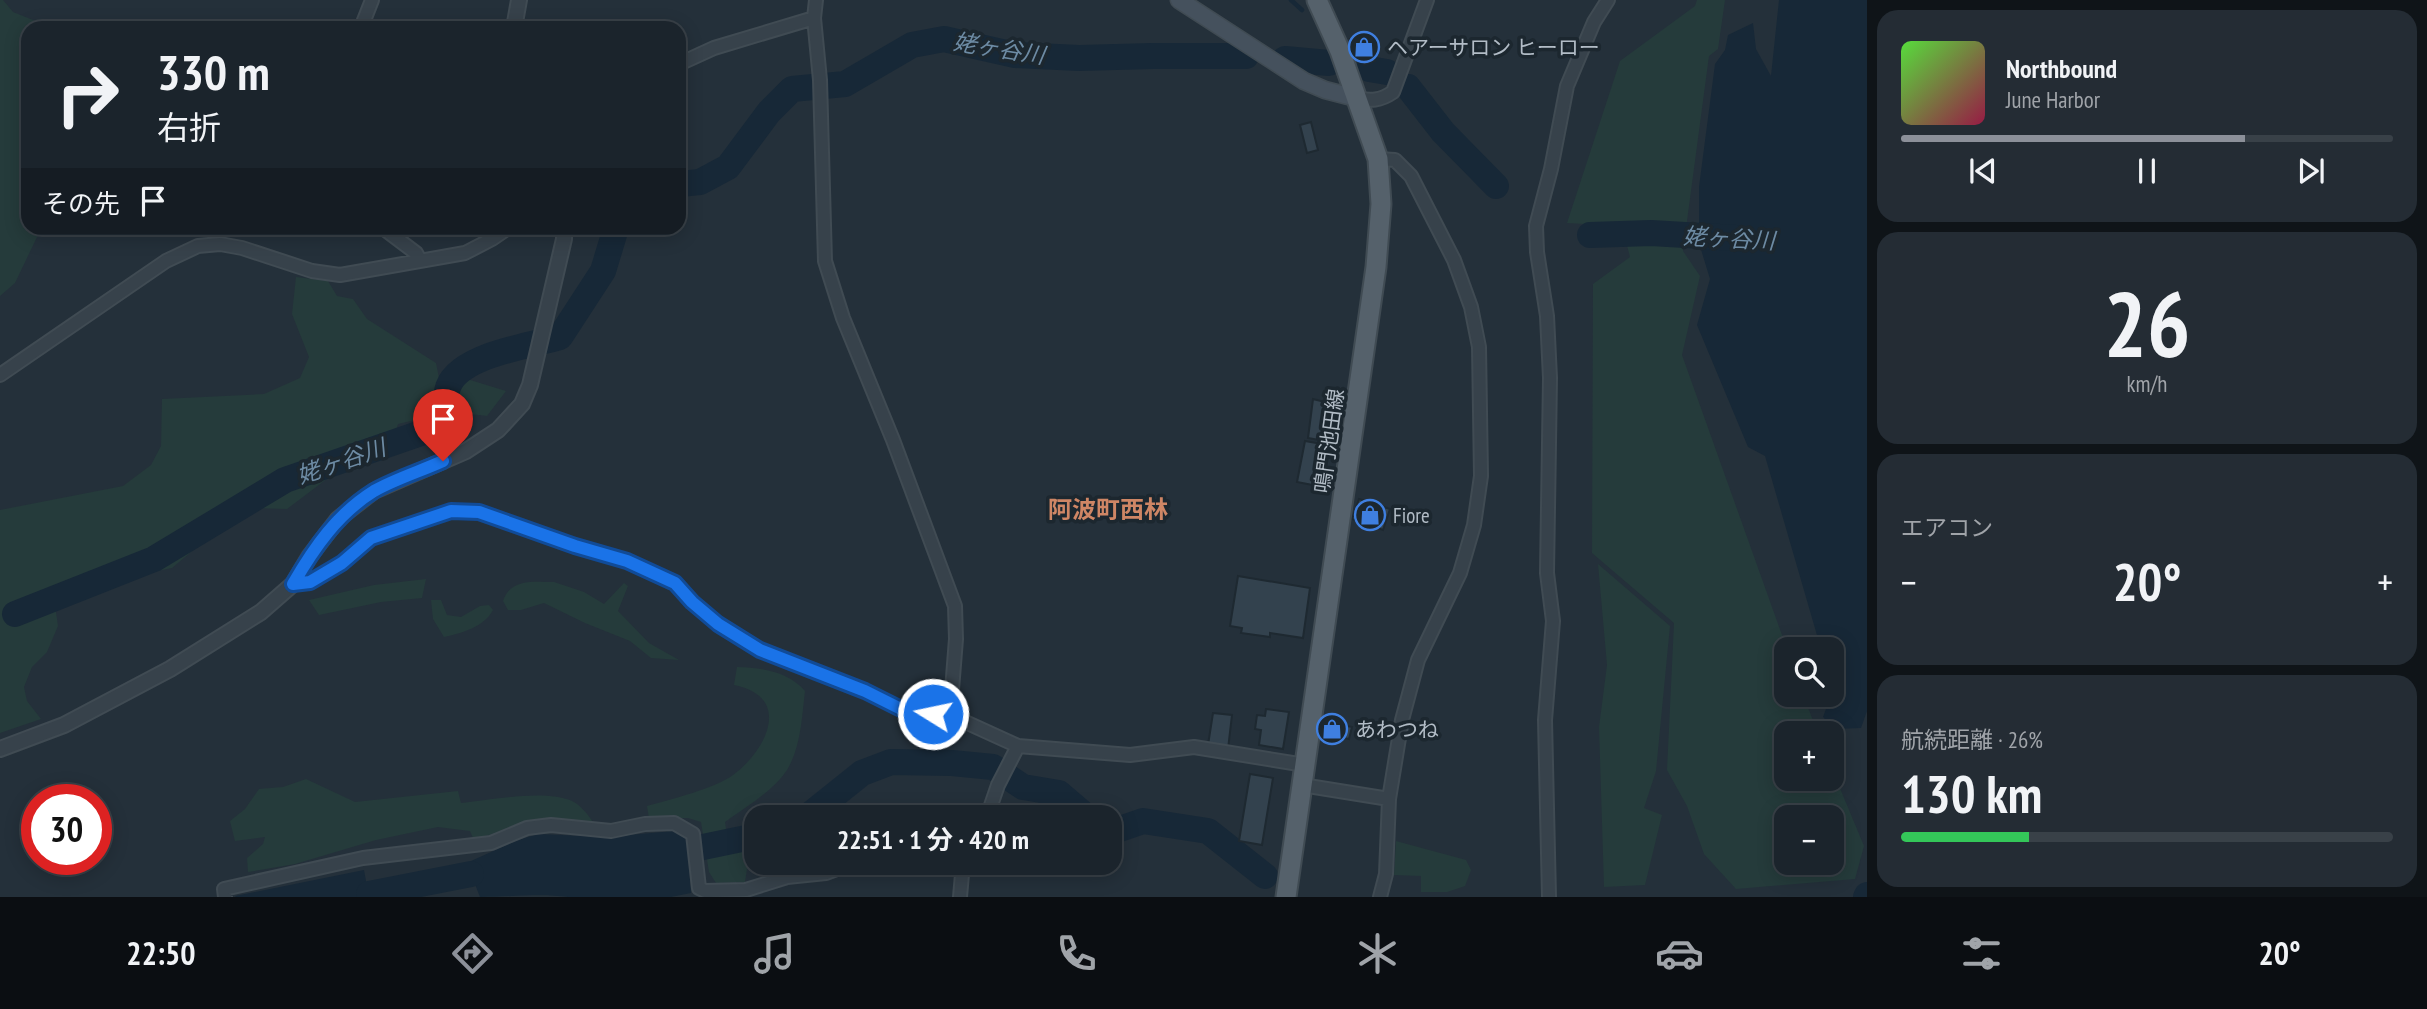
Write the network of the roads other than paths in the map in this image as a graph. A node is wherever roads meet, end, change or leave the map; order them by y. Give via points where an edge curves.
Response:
1 (372, 0) edge
2 (519, 0) edge
3 (816, 0) edge
4 (1179, 0) edge
5 (1317, 0) edge
6 (1427, 0) edge
7 (1608, 0) edge
8 (814, 18) junction
9 (364, 21) edge
10 (515, 21) edge
11 (686, 61) edge
12 (1356, 98) junction
13 (1378, 159) junction
14 (392, 235) edge
15 (498, 235) edge
16 (564, 235) edge
17 (420, 260) junction
18 (0, 374) edge
19 (293, 584) junction
20 (950, 715) junction
21 (1017, 746) junction
22 (0, 749) edge
23 (1305, 765) junction
24 (1302, 785) junction
25 (1389, 799) junction
26 (992, 805) edge
27 (806, 875) edge
28 (962, 875) edge
29 (762, 891) edge
30 (225, 897) edge
31 (960, 897) edge
32 (1286, 897) edge
33 (1381, 897) edge
34 (1549, 897) edge

1 - 9 street
2 - 10 street
3 - 8 street
4 - 12 main road via 1304,81
5 - 12 main road, 鳴門池田線
6 - 12 street via 1393,92 1371,101
7 - 34 street via 1567,86 1536,226 1550,378 1547,573 1553,621 1545,720
8 - 11 street
8 - 20 street via 825,261 956,606
12 - 13 main road, 鳴門池田線
13 - 23 main road, 鳴門池田線 via 1381,204 1376,267
13 - 25 street via 1395,160 1411,176 1454,260 1479,347 1481,476 1474,525 1460,573 1418,660
14 - 17 street
15 - 17 street via 466,253
16 - 19 street via 537,362 522,404 498,430 466,451 374,491 338,519
17 - 18 street via 340,275 312,271 242,247 198,246 166,261
19 - 20 street via 310,582 371,538 451,511 479,512 627,561 675,583 718,624 760,650 901,709
19 - 22 street via 261,612 170,668 64,725
20 - 21 street
21 - 23 street via 1130,755 1194,747
21 - 26 street
23 - 24 main road, 鳴門池田線
24 - 25 street
24 - 32 main road, 鳴門池田線
25 - 33 street
27 - 29 street via 787,877
28 - 31 street
29 - 30 street via 699,888 693,834 674,823 611,831 551,825 527,828 491,843 363,858 224,889

